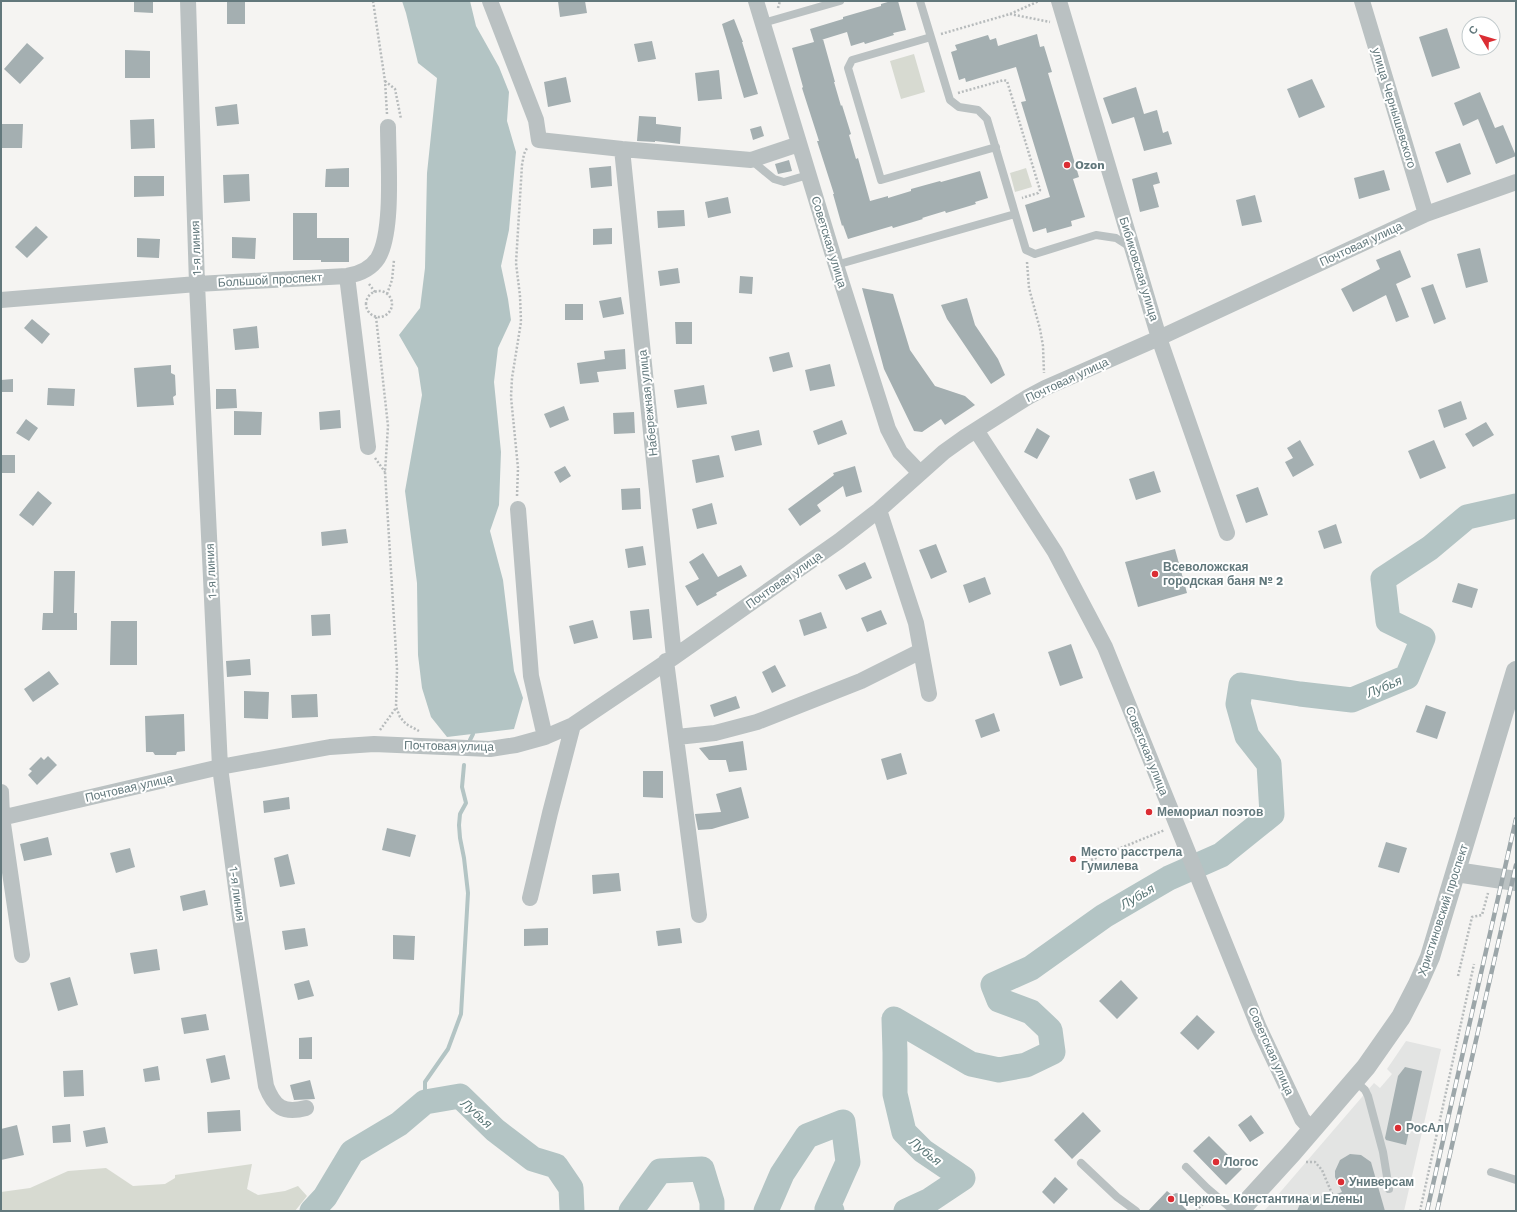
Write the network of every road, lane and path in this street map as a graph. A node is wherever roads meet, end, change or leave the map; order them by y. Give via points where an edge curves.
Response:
1 (188, 1) edge
2 (373, 1) edge
3 (490, 1) edge
4 (756, 1) edge
5 (840, 1) edge
6 (920, 1) edge
7 (1039, 1) edge
8 (1059, 1) edge
9 (1362, 1) edge
10 (830, 2) edge
11 (1010, 14) junction
12 (763, 23) junction
13 (1066, 25) junction
14 (931, 37) junction
15 (949, 96) junction
16 (388, 127) joint
17 (539, 140) junction
18 (799, 144) junction
19 (996, 147) junction
20 (622, 149) junction
21 (751, 160) junction
22 (808, 175) junction
23 (1516, 182) edge
24 (1012, 201) junction
25 (1016, 214) junction
26 (1426, 214) junction
27 (1133, 249) junction
28 (1026, 250) junction
29 (836, 265) junction
30 (347, 276) junction
31 (197, 284) junction
32 (1, 300) edge
33 (376, 317) junction
34 (1159, 338) junction
35 (1045, 388) junction
36 (976, 430) junction
37 (368, 448) dead end
38 (920, 473) junction
39 (518, 509) joint
40 (879, 510) junction
41 (1227, 533) dead end
42 (921, 651) junction
43 (670, 659) junction
44 (1516, 671) edge
45 (929, 694) dead end
46 (396, 707) junction
47 (573, 725) junction
48 (425, 734) dead end
49 (677, 736) junction
50 (545, 737) junction
51 (374, 744) junction
52 (220, 767) junction
53 (1, 792) edge
54 (2, 817) edge
55 (1166, 830) dead end
56 (1091, 860) dead end
57 (1456, 872) junction
58 (1516, 881) edge
59 (1489, 889) dead end
60 (530, 898) dead end
61 (700, 915) dead end
62 (22, 955) dead end
63 (1474, 964) dead end
64 (1458, 976) dead end
65 (1354, 1080) junction
66 (306, 1108) dead end
67 (1312, 1130) junction
68 (1302, 1161) dead end
69 (1081, 1163) dead end
70 (1186, 1167) dead end
71 (1491, 1172) dead end
72 (1516, 1180) edge
73 (1389, 1189) dead end
74 (1333, 1196) dead end
75 (1136, 1211) edge
76 (1234, 1211) edge
77 (1238, 1211) edge
78 (1420, 1211) edge

1 - 31 street, 1-я линия
2 - 16 path
3 - 17 street via 536,120
4 - 12 street, Советская улица
5 - 10 lane
6 - 14 lane
7 - 11 path
8 - 13 street, Бибиковская улица
9 - 26 street, улица Чернышевского
10 - 12 lane
11 - 13 path
11 - 14 path
12 - 18 street, Советская улица
13 - 27 street, Бибиковская улица
14 - 15 lane
14 - 19 lane via 852,60 848,68 881,180
15 - 19 lane via 959,107 978,110 987,119
15 - 24 path via 1007,81 1040,190 1038,193
16 - 30 street, Большой проспект via 388,216 384,244 378,258 369,267 361,273
17 - 20 street
17 - 39 path via 530,145 524,154 517,230 516,263 521,322 512,371 512,397 518,468
18 - 21 street
18 - 22 street, Советская улица
19 - 24 lane
20 - 21 street
20 - 43 street, Набережная улица
21 - 22 lane via 774,179 784,182
22 - 29 street, Советская улица
23 - 26 street, Почтовая улица
24 - 25 lane
25 - 28 lane
25 - 29 lane
26 - 34 street, Почтовая улица
27 - 28 lane via 1116,238 1096,235 1035,254
27 - 34 street, Бибиковская улица
28 - 35 path via 1029,288 1043,346
29 - 38 street, Советская улица via 888,429 900,452
30 - 31 street, Большой проспект
30 - 37 street
31 - 32 street, Большой проспект
31 - 52 street, 1-я линия
33 - 33 path via 370,314 366,302 369,296 381,291 387,294 392,306 389,312
33 - 46 path via 388,426 385,472 397,669
34 - 35 street, Почтовая улица
34 - 41 street, Бибиковская улица
35 - 36 street, Почтовая улица
36 - 38 street, Почтовая улица via 944,452
36 - 67 street, Советская улица via 1055,552 1105,647 1259,1028 1302,1119
38 - 40 street, Почтовая улица
39 - 50 street via 531,676
40 - 42 street via 916,623
40 - 43 street, Почтовая улица via 839,541
42 - 45 street
42 - 49 street via 861,681 757,722 715,733
43 - 47 street, Почтовая улица
43 - 49 street, Набережная улица
44 - 57 street, Христиновский проспект
46 - 48 path via 406,724
46 - 51 path via 375,738
47 - 50 street, Почтовая улица
47 - 60 street
49 - 61 street, Набережная улица
50 - 51 street, Почтовая улица via 490,749
51 - 52 street, Почтовая улица via 330,747
52 - 54 street, Почтовая улица
52 - 66 street, 1-я линия via 266,1086 271,1098 286,1110
53 - 54 street
54 - 62 street
55 - 56 path
57 - 58 street
57 - 65 street, Христиновский проспект via 1430,957 1418,984 1401,1017
59 - 64 path via 1482,915 1472,917
63 - 78 path
65 - 67 street, Христиновский проспект
65 - 73 lane via 1368,1096 1383,1152
67 - 77 street, Христиновский проспект
68 - 74 path via 1315,1162 1322,1170
69 - 75 lane
70 - 76 lane
71 - 72 lane

